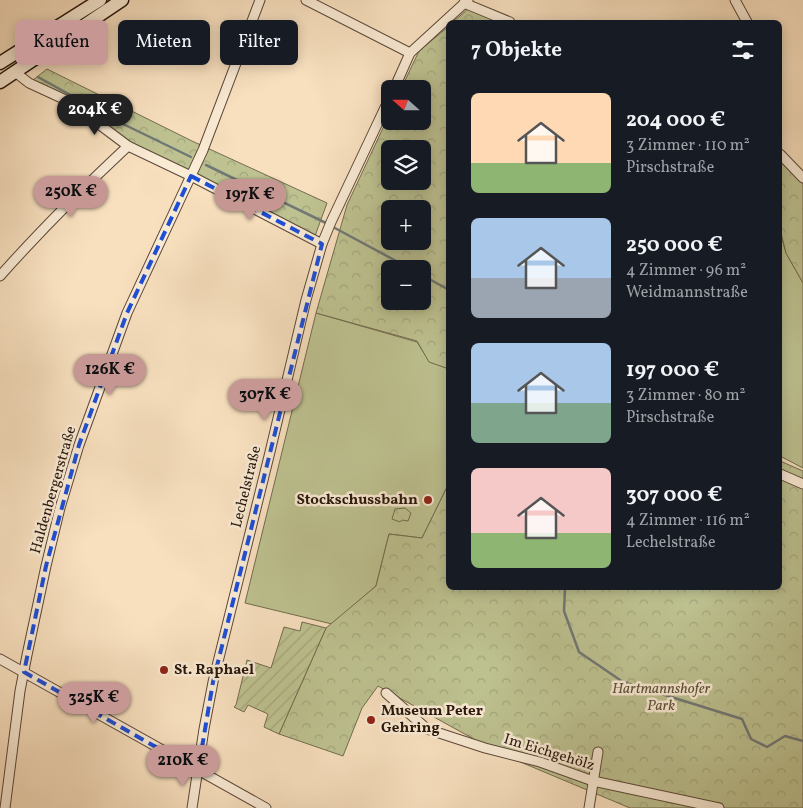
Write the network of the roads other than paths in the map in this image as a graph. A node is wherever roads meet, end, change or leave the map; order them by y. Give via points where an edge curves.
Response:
1 (100, 0) edge
2 (122, 0) edge
3 (260, 0) edge
4 (306, 0) edge
5 (735, 0) edge
6 (466, 2) edge
7 (446, 20) edge
8 (446, 20) edge
9 (506, 20) edge
10 (746, 20) edge
11 (410, 53) junction
12 (2, 59) edge
13 (15, 72) junction
14 (398, 80) edge
15 (0, 82) edge
16 (381, 116) edge
17 (128, 146) junction
18 (782, 156) edge
19 (191, 176) junction
20 (803, 178) edge
21 (322, 244) junction
22 (0, 276) edge
23 (782, 475) edge
24 (803, 484) edge
25 (0, 659) edge
26 (24, 672) junction
27 (386, 693) dead end
28 (598, 752) dead end
29 (198, 770) junction
30 (593, 781) junction
31 (5, 808) edge
32 (192, 808) edge
33 (266, 808) edge
34 (589, 808) edge
35 (719, 808) edge

1 - 12 main road
2 - 13 main road
3 - 19 street, Haldenbergerstraße
4 - 11 street
5 - 10 street
6 - 7 street
6 - 9 street
8 - 11 street
11 - 14 street
12 - 13 main road
13 - 15 main road
13 - 17 street via 68,101
16 - 21 street, Lechelstraße
17 - 19 street
17 - 22 street via 73,198
18 - 20 street
19 - 21 street
19 - 26 street, Haldenbergerstraße via 127,313 80,445 60,508
21 - 29 street, Lechelstraße via 213,682
23 - 24 street
25 - 26 street
26 - 29 street
26 - 31 street, Haldenbergerstraße
27 - 30 street, Im Eichgehölz via 427,729
28 - 30 street
29 - 32 street, Lechelstraße
29 - 33 street
30 - 34 street
30 - 35 street, Im Eichgehölz

